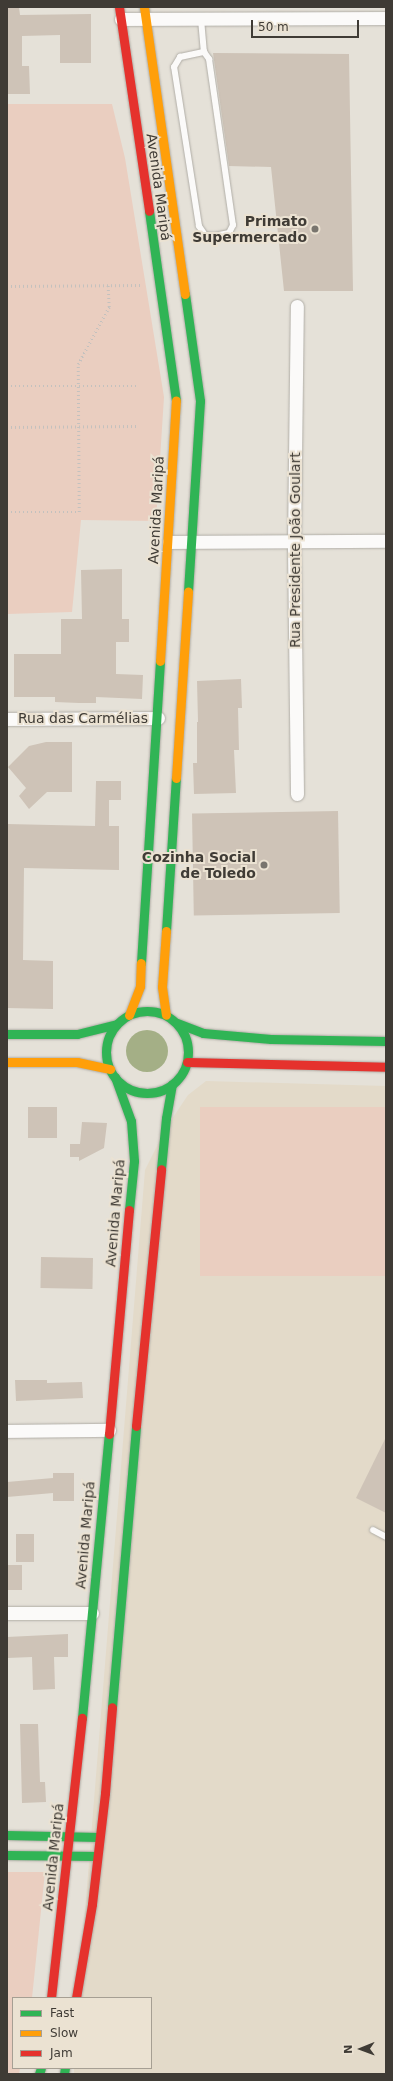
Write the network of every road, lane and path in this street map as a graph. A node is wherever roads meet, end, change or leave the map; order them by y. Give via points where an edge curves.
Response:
1 (120, 13) edge
2 (145, 13) edge
3 (386, 18) edge
4 (201, 19) junction
5 (204, 52) junction
6 (108, 285) junction
7 (159, 285) junction
8 (7, 286) edge
9 (297, 306) dead end
10 (7, 386) edge
11 (78, 386) junction
12 (139, 386) dead end
13 (139, 426) dead end
14 (7, 427) edge
15 (78, 427) junction
16 (7, 512) edge
17 (294, 541) junction
18 (386, 541) edge
19 (169, 542) junction
20 (189, 542) junction
21 (158, 718) junction
22 (7, 719) edge
23 (154, 787) junction
24 (175, 789) junction
25 (297, 794) dead end
26 (152, 821) junction
27 (173, 822) junction
28 (166, 1014) junction
29 (129, 1015) junction
30 (177, 1023) junction
31 (117, 1024) junction
32 (7, 1034) edge
33 (386, 1041) edge
34 (7, 1062) edge
35 (187, 1062) junction
36 (386, 1067) edge
37 (110, 1069) junction
38 (115, 1077) junction
39 (172, 1085) junction
40 (109, 1430) junction
41 (7, 1431) edge
42 (373, 1530) dead end
43 (386, 1537) edge
44 (7, 1613) edge
45 (92, 1613) junction
46 (7, 1835) edge
47 (70, 1835) junction
48 (100, 1836) junction
49 (7, 1855) edge
50 (67, 1855) junction
51 (97, 1856) junction
52 (51, 1997) edge
53 (76, 1997) edge

1 - 2 street
1 - 7 main road, Avenida Maripá
2 - 4 street
2 - 20 main road, Avenida Maripá via 200,401
3 - 4 street
4 - 5 lane
5 - 5 lane via 180,57 174,67 198,226 205,235 214,236 229,233 233,225 209,59
6 - 7 path
6 - 8 path
6 - 11 path via 109,307 78,364
7 - 19 main road, Avenida Maripá via 176,401
9 - 17 street, Rua Presidente João Goulart
10 - 11 path
11 - 12 path
11 - 15 path
13 - 15 path
14 - 15 path
15 - 16 path via 78,512
17 - 18 street
17 - 20 street
17 - 25 street, Rua Presidente João Goulart
19 - 20 street
19 - 21 main road, Avenida Maripá
20 - 24 main road, Avenida Maripá
21 - 22 street, Rua das Carmélias
21 - 23 main road, Avenida Maripá
23 - 24 main road via 162,796 168,796
23 - 26 main road, Avenida Maripá
24 - 27 main road, Avenida Maripá
26 - 27 main road via 160,814 167,814
26 - 29 main road, Avenida Maripá via 140,986
27 - 28 main road, Avenida Maripá via 162,988
28 - 29 main road via 141,1011
28 - 30 main road
29 - 31 main road
30 - 33 main road via 203,1033 263,1038
30 - 35 main road via 185,1035 188,1048
31 - 32 main road via 77,1034
31 - 37 main road via 110,1034 107,1045
34 - 37 main road via 77,1062
35 - 36 main road
35 - 39 main road via 182,1075
37 - 38 main road
38 - 39 main road via 124,1086 148,1093
38 - 40 main road, Avenida Maripá via 131,1121 134,1161
39 - 48 main road via 166,1118 125,1540
40 - 41 street
40 - 45 main road, Avenida Maripá
42 - 43 lane
44 - 45 street
45 - 47 main road, Avenida Maripá
46 - 47 main road
47 - 48 main road
47 - 50 main road, Avenida Maripá
48 - 51 main road
49 - 50 main road
50 - 51 main road
50 - 52 main road, Avenida Maripá
51 - 53 main road via 92,1904

